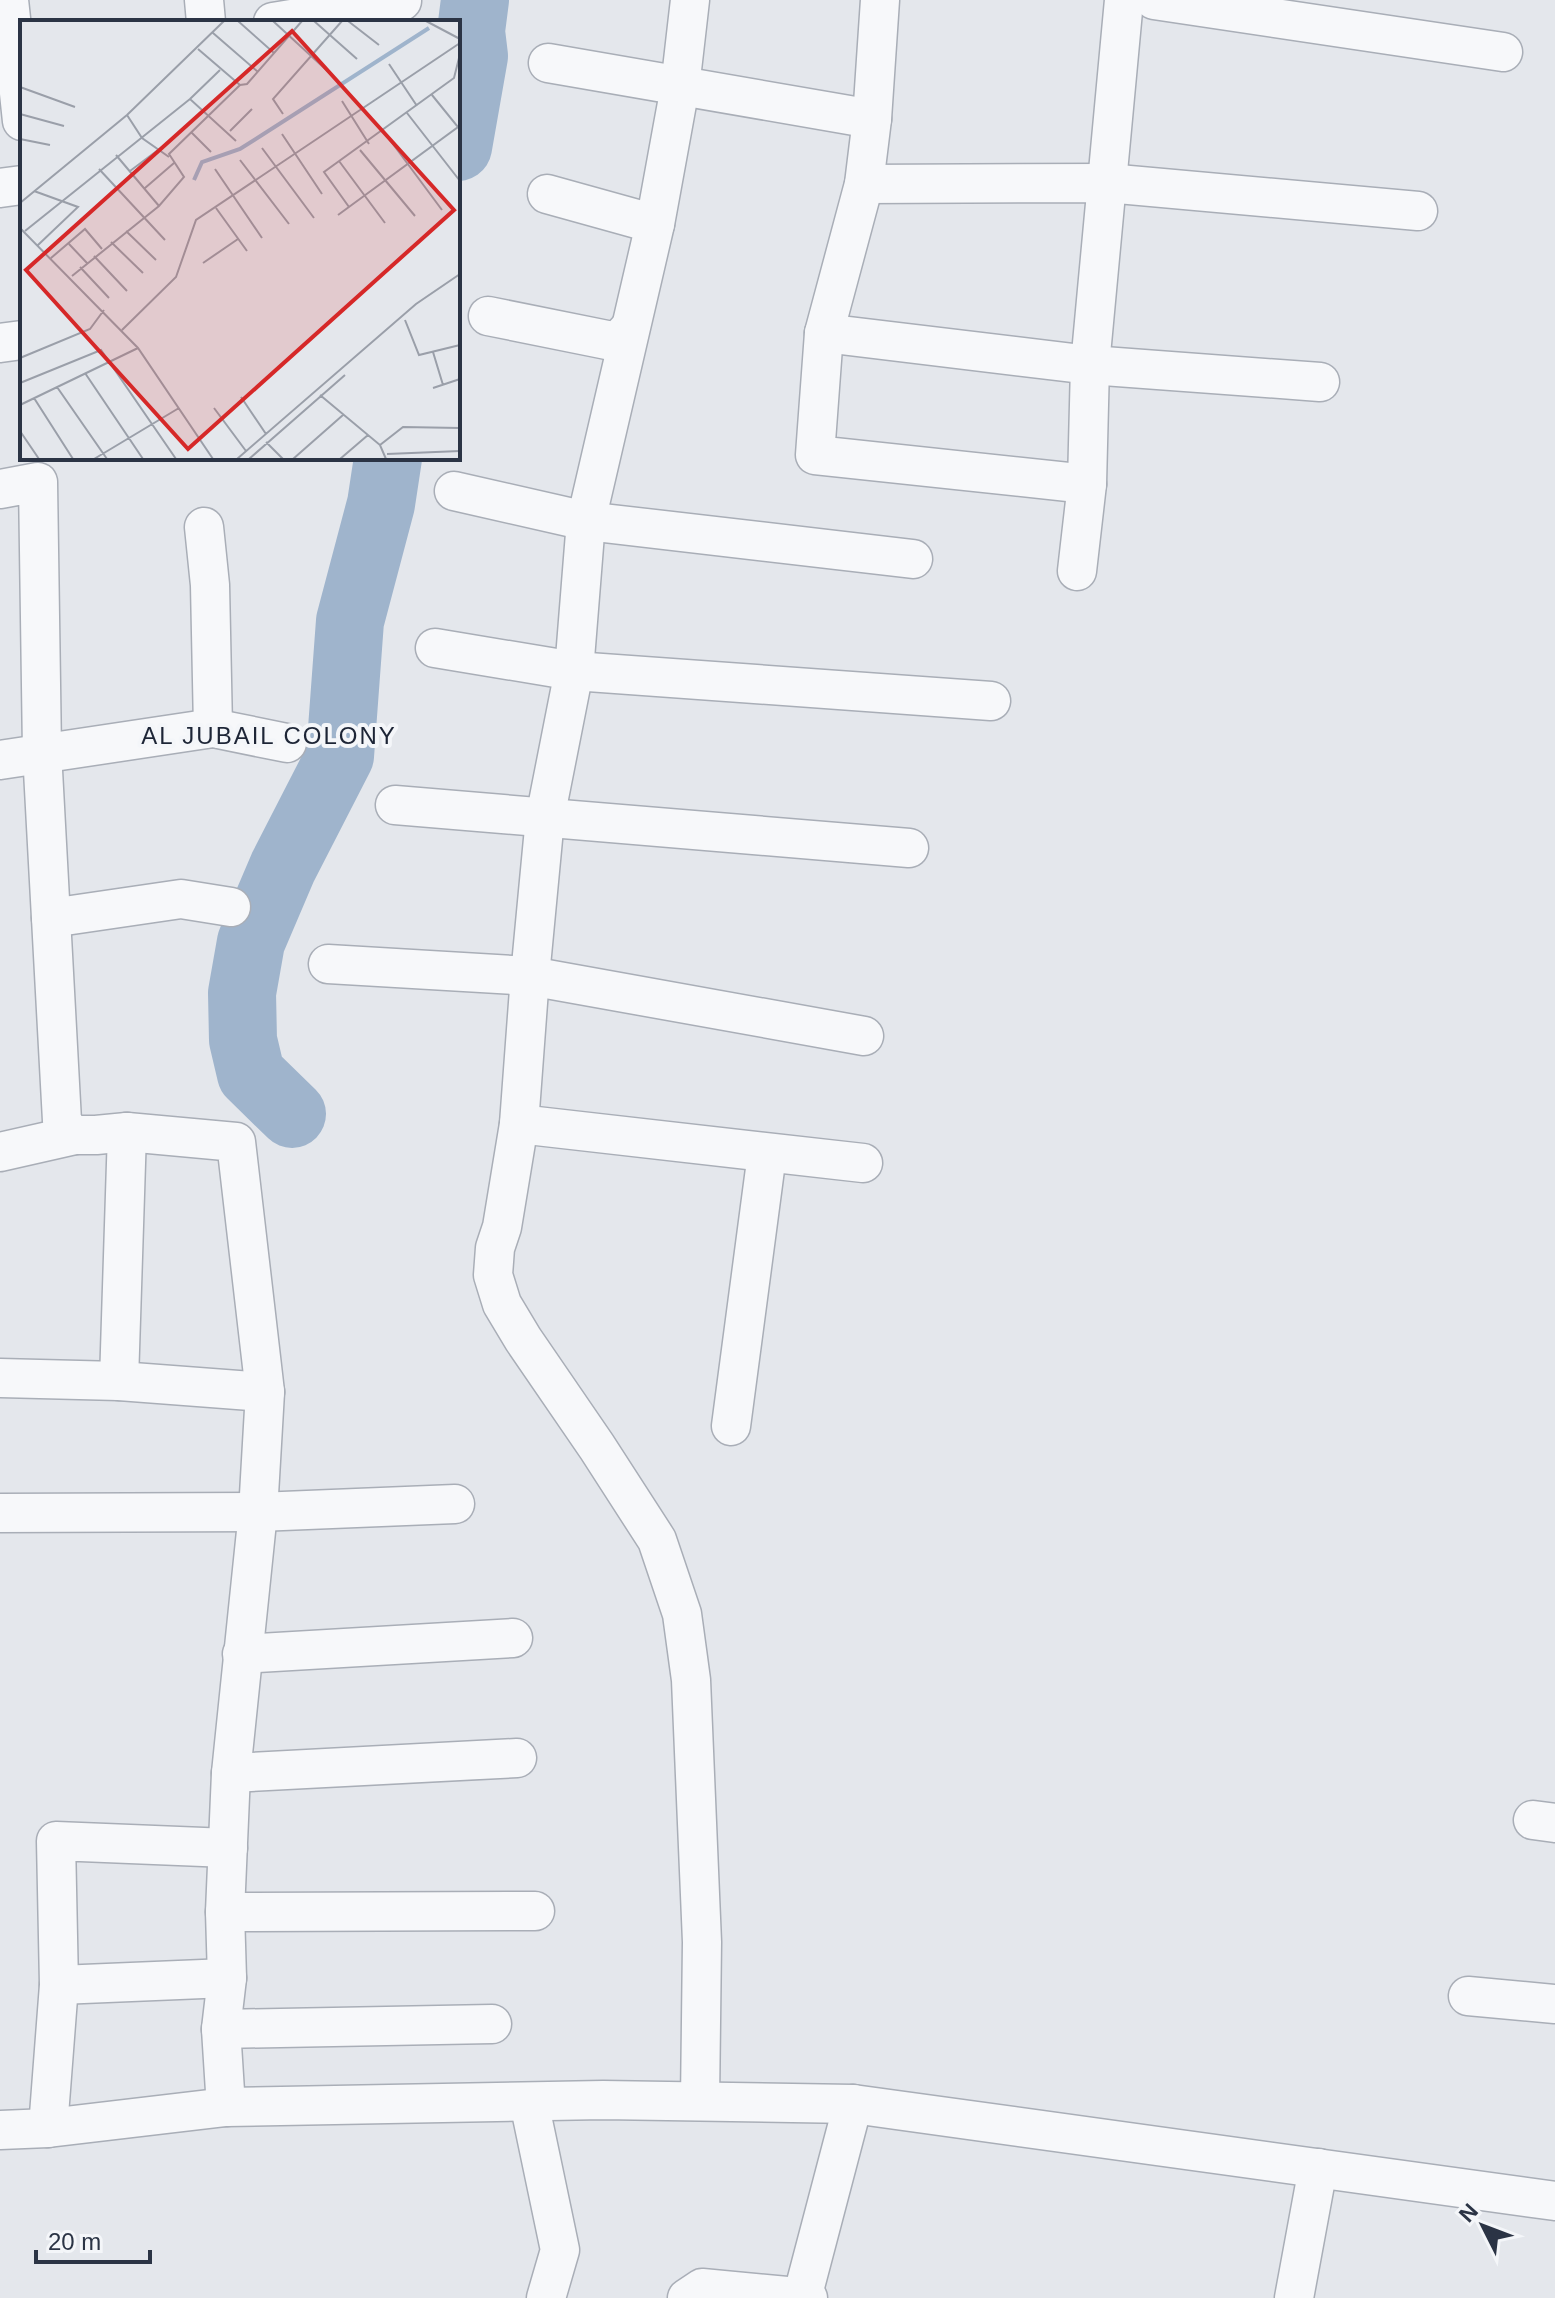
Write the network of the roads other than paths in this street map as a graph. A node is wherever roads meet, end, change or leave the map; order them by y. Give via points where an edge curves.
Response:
1 (204, 0) edge
2 (690, 0) edge
3 (880, 0) edge
4 (1124, 0) edge
5 (1154, 0) edge
6 (402, 1) edge
7 (206, 20) edge
8 (285, 20) edge
9 (11, 23) edge
10 (1503, 52) dead end
11 (548, 63) dead end
12 (680, 87) junction
13 (20, 103) edge
14 (872, 119) junction
15 (1107, 183) junction
16 (864, 184) junction
17 (20, 185) edge
18 (0, 188) edge
19 (547, 194) dead end
20 (1418, 211) dead end
21 (655, 224) junction
22 (488, 316) dead end
23 (630, 328) junction
24 (824, 333) junction
25 (20, 340) edge
26 (0, 343) edge
27 (1090, 365) junction
28 (1320, 382) dead end
29 (50, 470) edge
30 (1087, 484) junction
31 (0, 489) edge
32 (454, 491) dead end
33 (586, 521) junction
34 (204, 527) dead end
35 (913, 559) dead end
36 (1077, 571) dead end
37 (435, 648) dead end
38 (574, 671) junction
39 (991, 701) dead end
40 (213, 728) junction
41 (287, 743) dead end
42 (42, 752) junction
43 (0, 760) edge
44 (395, 805) dead end
45 (545, 818) junction
46 (909, 848) dead end
47 (231, 907) dead end
48 (51, 918) junction
49 (328, 964) dead end
50 (530, 976) junction
51 (864, 1036) dead end
52 (519, 1124) junction
53 (127, 1132) junction
54 (75, 1135) junction
55 (0, 1152) edge
56 (767, 1154) junction
57 (863, 1163) dead end
58 (0, 1378) edge
59 (119, 1381) junction
60 (265, 1392) junction
61 (731, 1426) dead end
62 (455, 1504) dead end
63 (258, 1512) junction
64 (0, 1513) edge
65 (513, 1638) dead end
66 (242, 1654) junction
67 (517, 1758) dead end
68 (231, 1773) junction
69 (228, 1848) junction
70 (535, 1911) dead end
71 (225, 1912) junction
72 (227, 1978) junction
73 (59, 1985) junction
74 (1468, 1996) dead end
75 (1555, 2004) edge
76 (492, 2024) dead end
77 (221, 2029) junction
78 (700, 2101) junction
79 (529, 2102) junction
80 (853, 2104) junction
81 (226, 2107) junction
82 (48, 2128) junction
83 (0, 2130) edge
84 (1318, 2168) junction
85 (1555, 2201) edge
86 (546, 2298) edge
87 (687, 2298) edge
88 (802, 2298) edge
89 (808, 2298) edge
90 (1294, 2298) edge

1 - 7 street
2 - 12 street
3 - 14 street
4 - 15 street
5 - 10 street
6 - 8 street
9 - 13 street
11 - 12 street
12 - 14 street
12 - 21 street
14 - 16 street
15 - 16 street
15 - 20 street
15 - 27 street
16 - 24 street
17 - 18 street
19 - 21 street
21 - 23 street
22 - 23 street via 617,342
23 - 33 street
24 - 27 street
24 - 30 street via 815,455
25 - 26 street
27 - 28 street
27 - 30 street
29 - 31 street
29 - 42 street
30 - 36 street
32 - 33 street
33 - 35 street
33 - 38 street
34 - 40 street
37 - 38 street
38 - 39 street
38 - 45 street
40 - 41 street
40 - 42 street
42 - 43 street
42 - 48 street
44 - 45 street
45 - 46 street
45 - 50 street
47 - 48 street via 181,899
48 - 54 street via 62,1121
49 - 50 street
50 - 51 street
50 - 52 street
52 - 56 street
52 - 78 street via 495,1248 493,1275 502,1304 657,1540 682,1614 691,1680 702,1942
53 - 54 street
53 - 59 street
53 - 60 street via 236,1142
54 - 55 street
56 - 57 street
56 - 61 street
58 - 59 street
59 - 60 street
60 - 63 street
62 - 63 street
63 - 64 street
63 - 66 street
65 - 66 street
66 - 68 street
67 - 68 street
68 - 69 street
69 - 71 street
69 - 73 street via 56,1841
70 - 71 street
71 - 72 street
72 - 73 street
72 - 77 street
73 - 82 street
74 - 75 street
76 - 77 street
77 - 81 street
78 - 79 street
78 - 80 street
79 - 81 street
79 - 86 street via 560,2250
80 - 84 street
80 - 88 street
81 - 82 street
82 - 83 street
84 - 85 street
84 - 90 street
87 - 88 street via 702,2288
88 - 89 street

